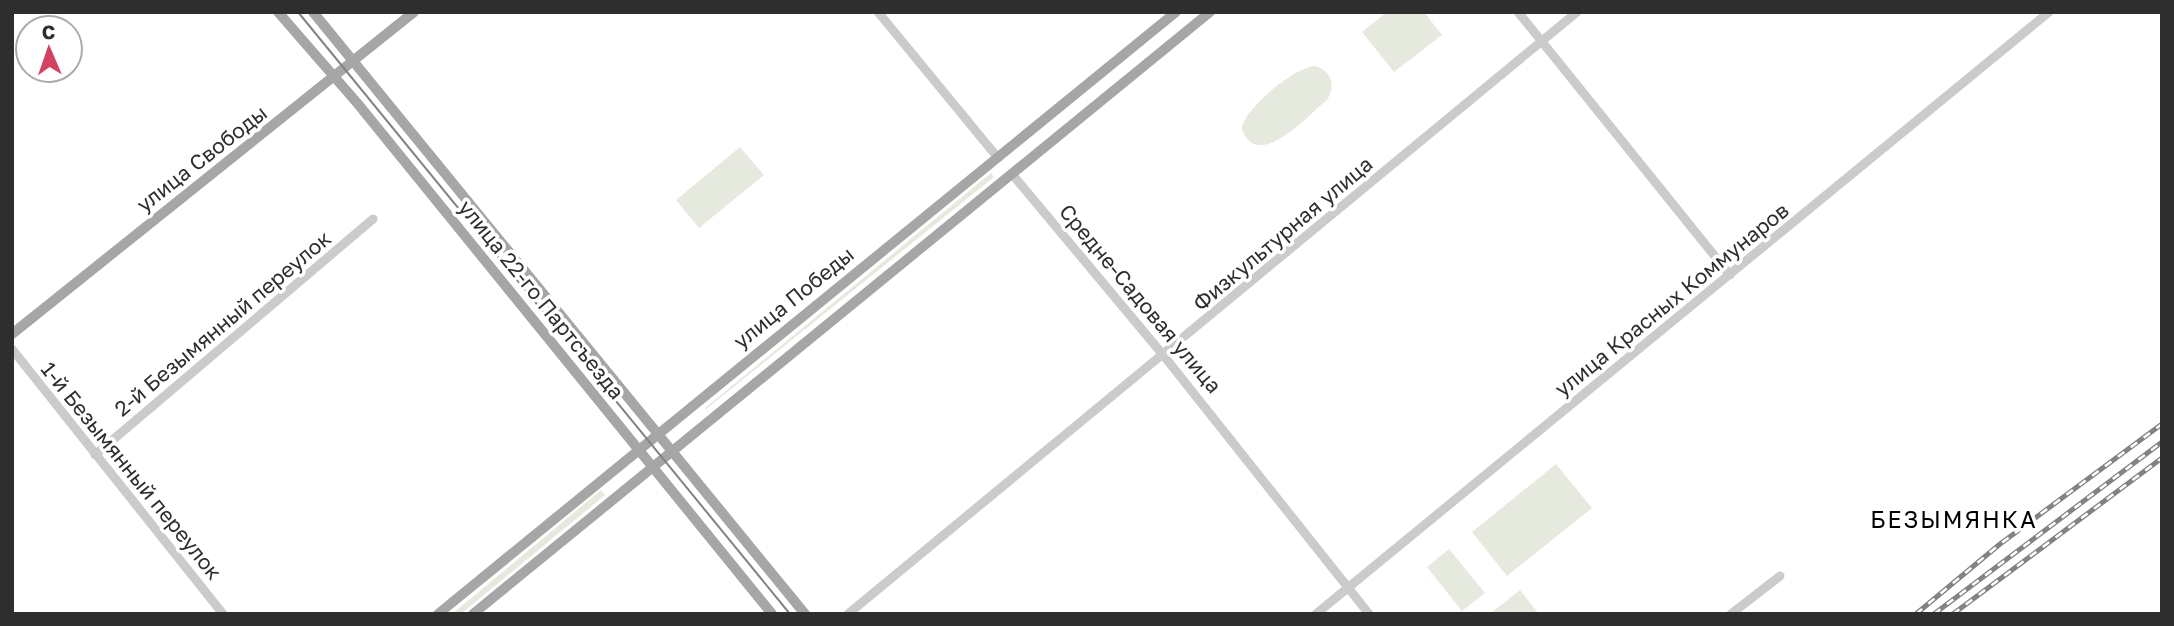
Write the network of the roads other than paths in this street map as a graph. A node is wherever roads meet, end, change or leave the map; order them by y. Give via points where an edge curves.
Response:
1 (278, 12) edge
2 (313, 12) edge
3 (414, 12) edge
4 (878, 12) edge
5 (1175, 12) edge
6 (1210, 12) edge
7 (1518, 12) edge
8 (1577, 12) edge
9 (2049, 12) edge
10 (1543, 40) junction
11 (354, 62) junction
12 (335, 78) junction
13 (998, 158) junction
14 (1012, 174) junction
15 (373, 219) dead end
16 (1730, 275) junction
17 (12, 334) edge
18 (12, 349) edge
19 (1164, 356) junction
20 (700, 401) junction
21 (714, 416) junction
22 (659, 435) junction
23 (672, 450) junction
24 (640, 451) junction
25 (95, 455) junction
26 (652, 466) junction
27 (593, 488) junction
28 (608, 503) junction
29 (1780, 576) dead end
30 (1347, 588) junction
31 (223, 614) edge
32 (438, 614) edge
33 (473, 614) edge
34 (772, 614) edge
35 (805, 614) edge
36 (848, 614) edge
37 (1316, 614) edge
38 (1369, 614) edge
39 (1731, 614) edge

1 - 12 main road, улица 22-го Партсъезда
2 - 11 main road, улица 22-го Партсъезда
3 - 11 main road, улица Свободы
4 - 13 street, Средне-Садовая улица
5 - 13 main road, улица Победы
6 - 14 main road, улица Победы
7 - 10 street
8 - 10 street, Физкультурная улица
9 - 16 street, улица Красных Коммунаров
10 - 16 street
10 - 19 street, Физкультурная улица
11 - 12 main road, улица Свободы
11 - 22 main road, улица 22-го Партсъезда
12 - 17 main road, улица Свободы
12 - 24 main road, улица 22-го Партсъезда
13 - 14 main road, Средне-Садовая улица
13 - 20 main road, улица Победы
14 - 19 street, Средне-Садовая улица
14 - 21 main road, улица Победы
15 - 25 street, 2-й Безымянный переулок
16 - 30 street, улица Красных Коммунаров
18 - 25 street, 1-й Безымянный переулок
19 - 30 street, Средне-Садовая улица
19 - 36 street, Физкультурная улица
20 - 21 main road via 697,415
20 - 22 main road, улица Победы
21 - 23 main road, улица Победы
22 - 23 main road, улица 22-го Партсъезда
22 - 24 main road, улица Победы
23 - 26 main road, улица Победы
23 - 35 main road, улица 22-го Партсъезда
24 - 26 main road, улица 22-го Партсъезда
24 - 27 main road, улица Победы
25 - 31 street, 1-й Безымянный переулок
26 - 28 main road, улица Победы
26 - 34 main road, улица 22-го Партсъезда
27 - 28 main road via 610,487
27 - 32 main road, улица Победы
28 - 33 main road, улица Победы
29 - 39 street
30 - 37 street, улица Красных Коммунаров
30 - 38 street, Средне-Садовая улица

